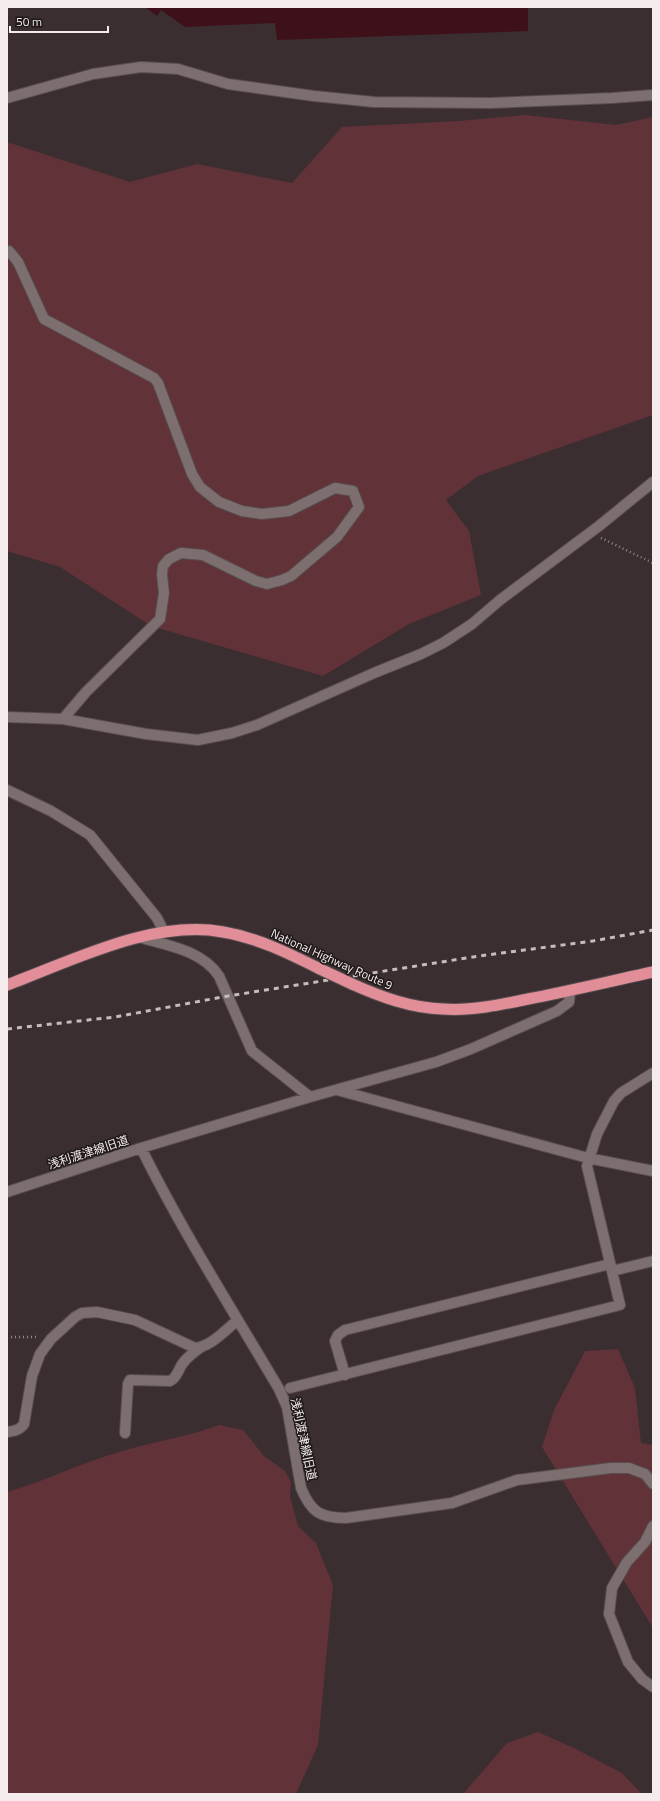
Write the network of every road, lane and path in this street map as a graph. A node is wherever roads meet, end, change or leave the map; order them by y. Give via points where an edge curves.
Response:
1 (653, 95) edge
2 (7, 98) edge
3 (9, 251) dead end
4 (653, 482) edge
5 (590, 533) junction
6 (653, 563) edge
7 (7, 717) edge
8 (63, 719) junction
9 (7, 790) edge
10 (164, 932) junction
11 (138, 937) junction
12 (653, 972) edge
13 (7, 986) edge
14 (570, 991) junction
15 (653, 1073) edge
16 (338, 1090) junction
17 (310, 1097) junction
18 (141, 1148) junction
19 (588, 1158) junction
20 (653, 1171) edge
21 (7, 1192) edge
22 (653, 1262) edge
23 (611, 1267) junction
24 (238, 1320) junction
25 (7, 1336) edge
26 (51, 1339) junction
27 (201, 1347) junction
28 (345, 1375) junction
29 (290, 1388) dead end
30 (7, 1432) edge
31 (125, 1434) dead end
32 (653, 1484) edge
33 (653, 1526) edge
34 (653, 1687) edge

1 - 2 street via 490,103 374,102 228,84 178,69 141,67 93,74
3 - 8 street via 18,262 44,319 154,378 192,474 200,487 219,502 242,511 262,514 289,511 335,488 352,491 359,507 337,537 292,576 282,580 267,584 256,581 199,554 181,553 169,559 163,566 164,593 160,619 86,692
4 - 5 street
5 - 6 path
5 - 8 street via 472,624 443,643 257,725 198,740 146,734
7 - 8 street
9 - 10 street via 51,811 90,835 157,918
10 - 11 highway, National Highway Route 9
10 - 14 highway, National Highway Route 9, bridge via 183,929 221,932 262,942 389,999 426,1008 477,1008
11 - 13 highway, National Highway Route 9
11 - 17 street via 180,948 214,969 252,1051
12 - 14 highway, National Highway Route 9
14 - 16 street via 569,1002 557,1011 471,1049 436,1062
15 - 19 street via 621,1093 614,1101
16 - 17 street
16 - 19 street
17 - 18 street
18 - 21 street, 浅利渡津線旧道
18 - 24 street, 浅利渡津線旧道
19 - 20 street
19 - 23 street via 587,1166
22 - 23 street
23 - 28 street via 620,1305
23 - 28 street via 345,1330 335,1341
24 - 27 street
24 - 32 street, 浅利渡津線旧道 via 287,1407 301,1488 312,1507 323,1516 346,1518 452,1502 517,1480 611,1468 628,1468 640,1472
25 - 26 path
26 - 27 street via 75,1317 82,1313 97,1312 135,1320 187,1345
26 - 30 street via 40,1354 32,1376 24,1424 22,1428
27 - 31 street via 182,1364 174,1379 170,1381 130,1380
28 - 29 street
33 - 34 street via 645,1542 627,1562 612,1588 609,1614 628,1662 642,1679

